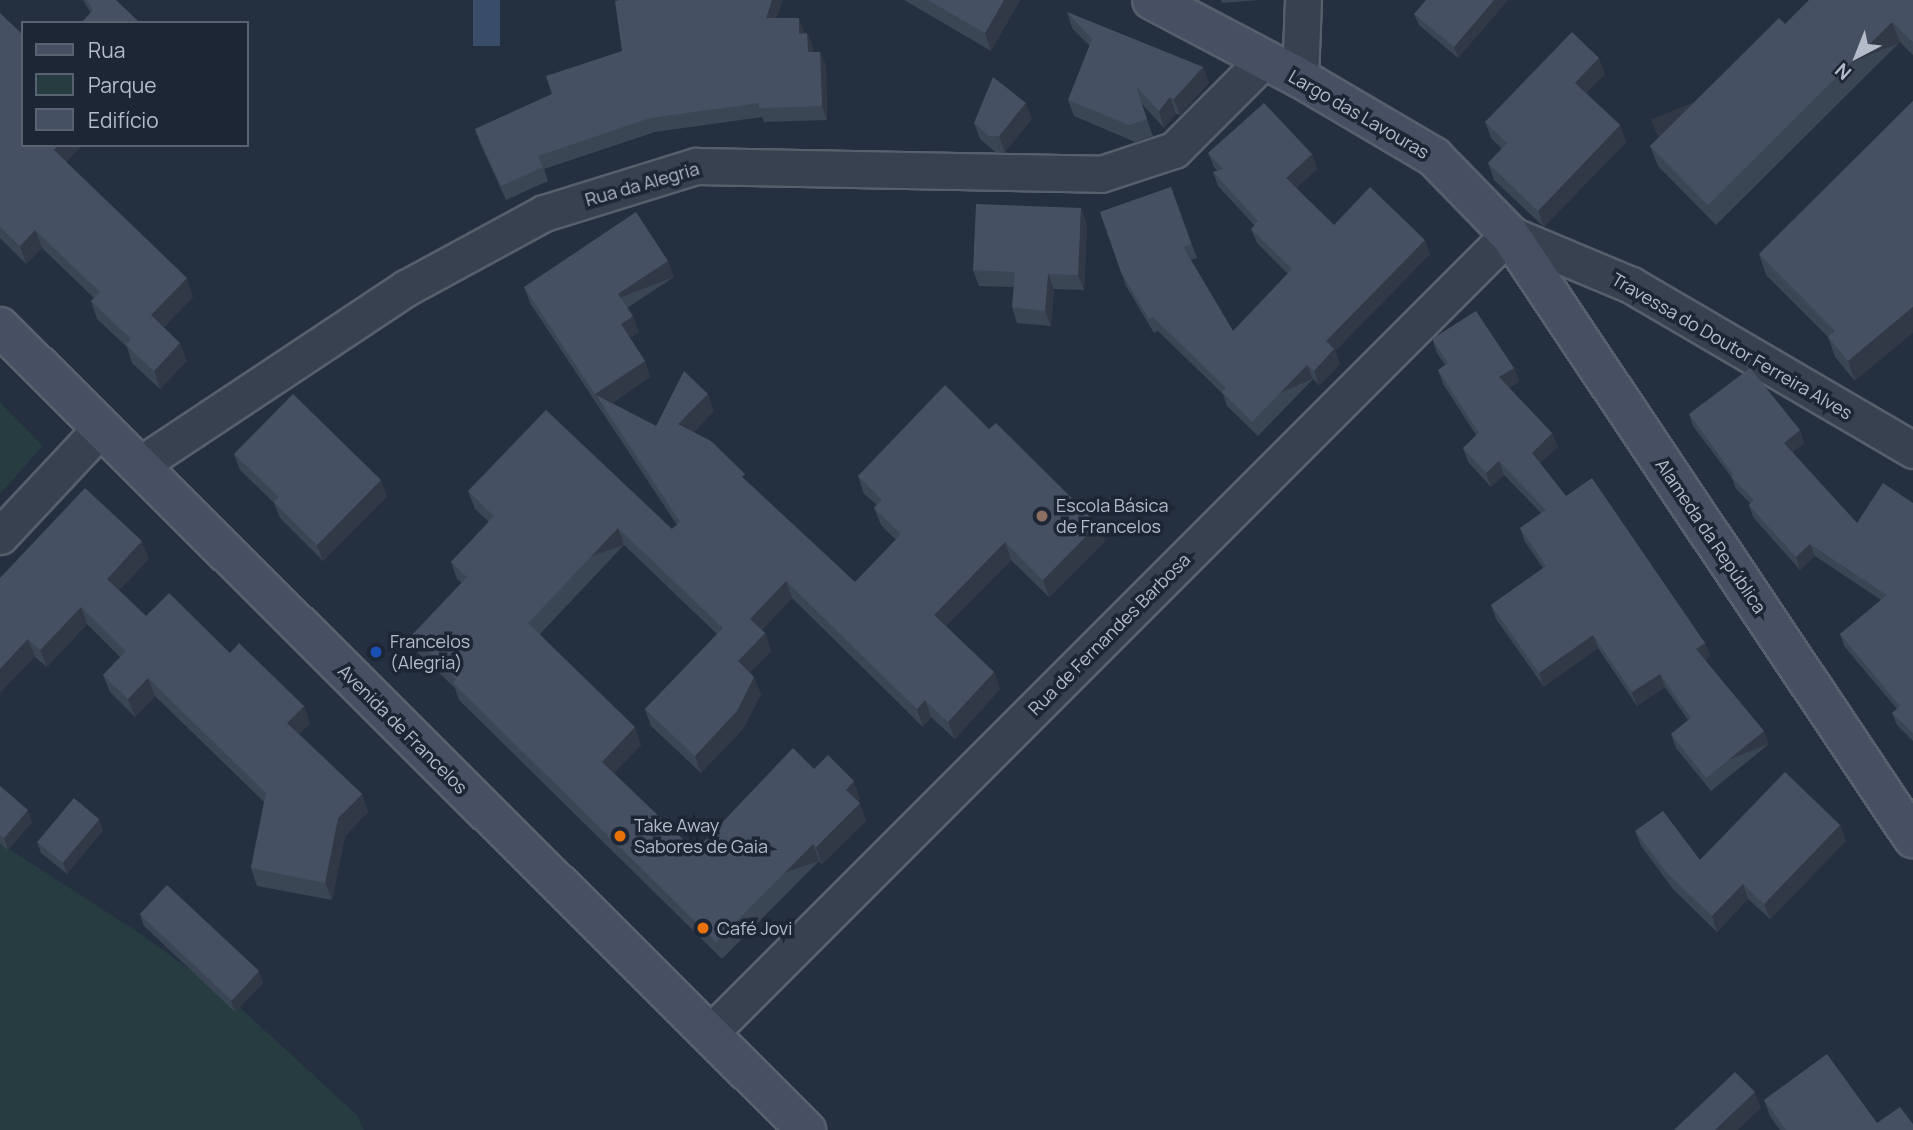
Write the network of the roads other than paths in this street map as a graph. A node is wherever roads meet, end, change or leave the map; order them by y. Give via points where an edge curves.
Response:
1 (1152, 0) edge
2 (1303, 0) edge
3 (1264, 60) junction
4 (1300, 78) junction
5 (1509, 234) junction
6 (0, 327) edge
7 (101, 428) junction
8 (1913, 450) edge
9 (138, 466) junction
10 (0, 536) edge
11 (1913, 838) edge
12 (709, 1034) junction
13 (806, 1130) edge

1 - 3 street, Largo das Lavouras
2 - 4 street
3 - 4 street, Largo das Lavouras
3 - 9 street, Rua da Alegria via 1174,150 1101,174 696,166 544,213 406,288
4 - 5 street, Largo das Lavouras via 1434,157
5 - 8 street, Travessa do Doutor Ferreira Alves via 1631,285
5 - 11 street, Alameda da República
5 - 12 street, Rua de Fernandes Barbosa
6 - 7 street, Avenida de Francelos
7 - 9 street, Avenida de Francelos
7 - 10 street
9 - 12 street, Avenida de Francelos
12 - 13 street, Avenida de Francelos

